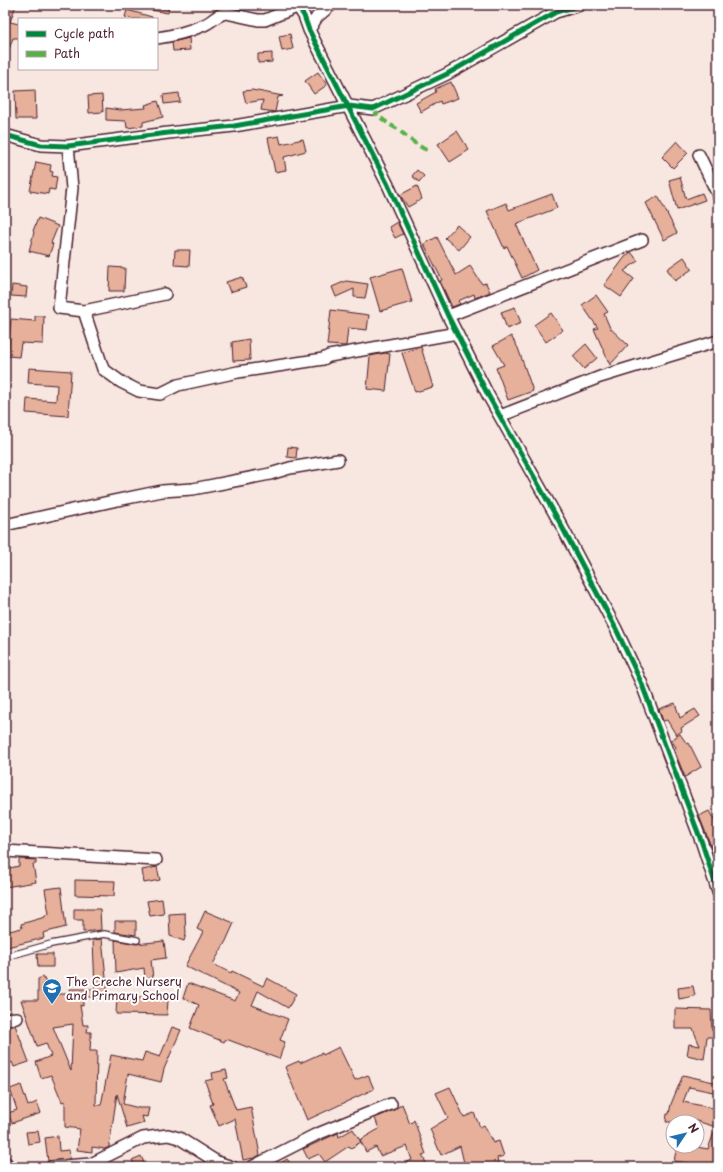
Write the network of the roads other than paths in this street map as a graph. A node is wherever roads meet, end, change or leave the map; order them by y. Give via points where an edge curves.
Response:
1 (332, 5) edge
2 (580, 5) edge
3 (297, 6) edge
4 (553, 9) edge
5 (309, 30) junction
6 (158, 38) edge
7 (349, 106) junction
8 (5, 135) edge
9 (68, 146) junction
10 (699, 155) dead end
11 (718, 195) edge
12 (642, 240) dead end
13 (165, 294) dead end
14 (84, 311) junction
15 (448, 316) junction
16 (457, 333) junction
17 (718, 341) edge
18 (500, 416) junction
19 (338, 460) dead end
20 (5, 525) edge
21 (5, 851) edge
22 (156, 860) dead end
23 (718, 892) edge
24 (137, 940) dead end
25 (5, 957) edge
26 (17, 1018) dead end
27 (5, 1019) edge
28 (391, 1104) dead end
29 (5, 1164) edge
30 (6, 1167) edge
31 (51, 1167) edge
32 (232, 1167) edge
33 (252, 1167) edge

1 - 5 street via 317,17
2 - 4 street
3 - 5 street
3 - 6 street via 265,20 221,14 204,25
4 - 7 street via 411,92 373,109
5 - 7 street
7 - 9 street via 234,126
7 - 15 street
8 - 9 street via 42,145
9 - 14 street via 72,188 59,308
10 - 11 street
12 - 15 street
13 - 14 street
14 - 16 street via 103,369 139,391 160,394 178,385 238,372 323,359
15 - 16 street
16 - 18 street
17 - 18 street via 600,377
18 - 23 street via 560,523 641,682
19 - 20 street via 193,489 162,491
21 - 22 street
24 - 25 lane via 104,934 51,944
26 - 27 street
28 - 33 street via 315,1135
29 - 30 street
31 - 32 street via 91,1164 143,1138 168,1135 179,1138 218,1162

